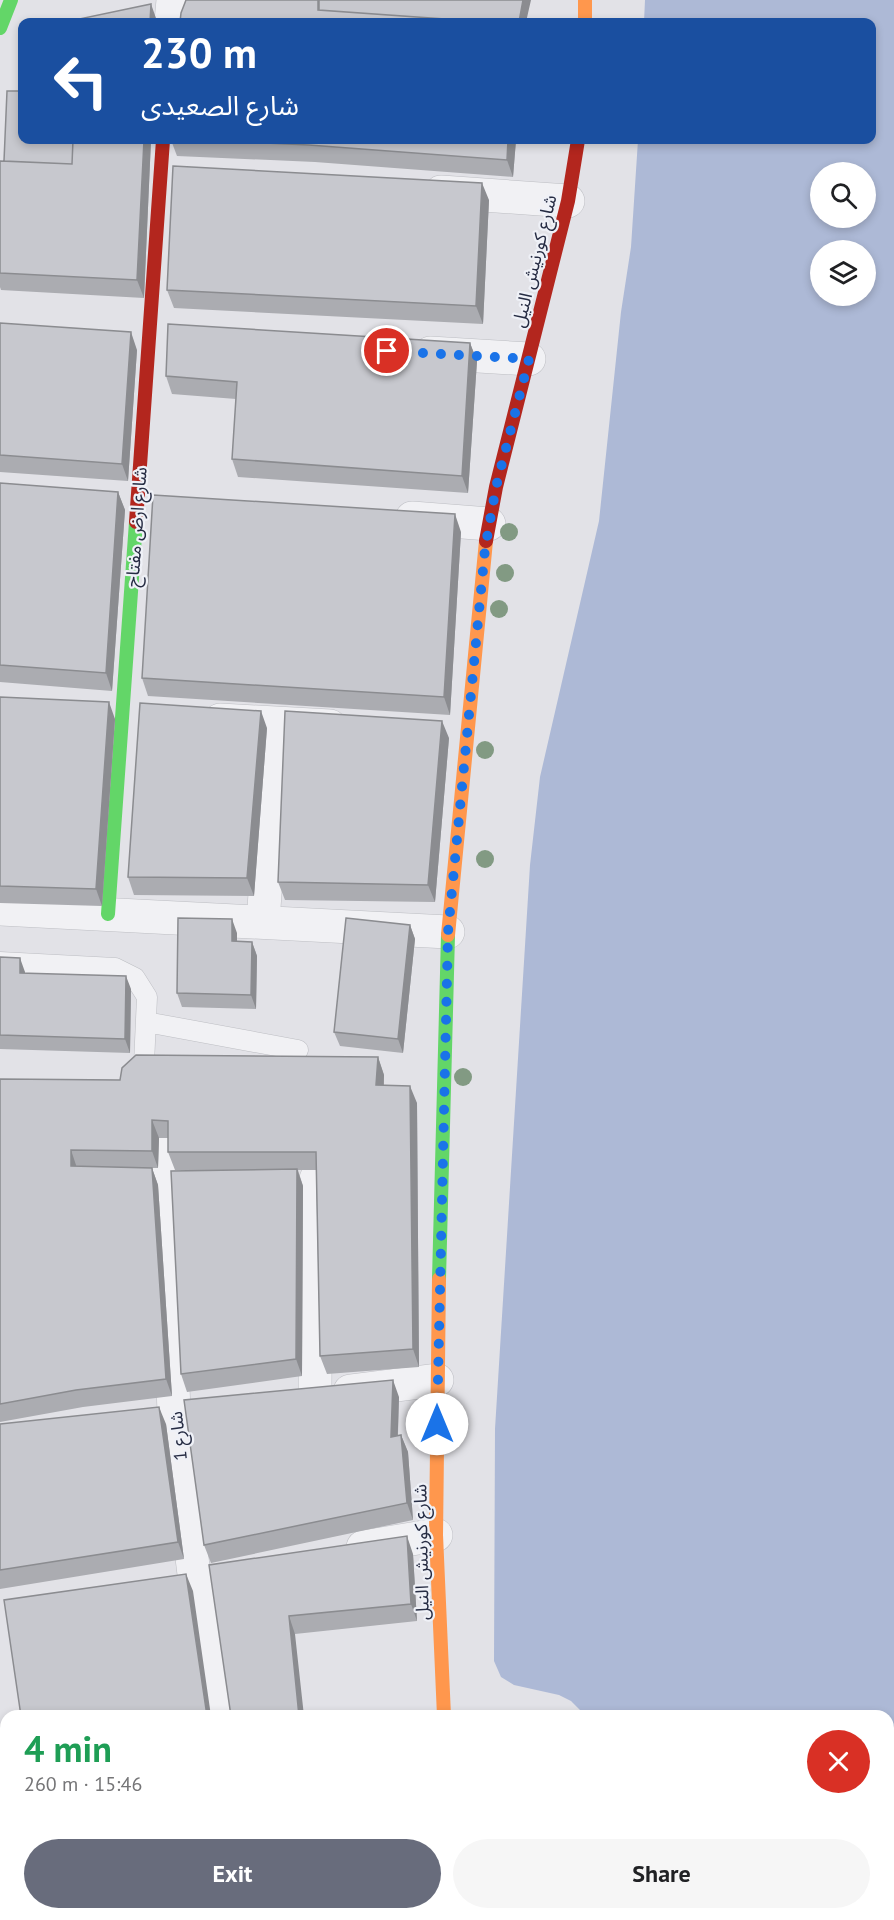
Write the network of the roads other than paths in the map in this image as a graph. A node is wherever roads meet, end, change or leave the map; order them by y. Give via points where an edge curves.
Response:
1 (11, 0) edge
2 (173, 0) edge
3 (585, 0) edge
4 (171, 18) edge
5 (585, 18) edge
6 (0, 28) edge
7 (163, 144) edge
8 (577, 144) edge
9 (161, 172) junction
10 (196, 175) edge
11 (417, 190) edge
12 (568, 201) junction
13 (115, 335) edge
14 (161, 337) junction
15 (398, 352) edge
16 (529, 359) junction
17 (103, 498) edge
18 (149, 501) junction
19 (384, 517) edge
20 (489, 524) junction
21 (89, 714) edge
22 (134, 716) junction
23 (194, 719) edge
24 (277, 723) junction
25 (360, 728) edge
26 (0, 909) edge
27 (108, 914) junction
28 (263, 922) junction
29 (448, 932) junction
30 (0, 962) edge
31 (146, 1022) junction
32 (298, 1050) dead end
33 (144, 1064) edge
34 (164, 1153) dead end
35 (316, 1179) edge
36 (437, 1380) junction
37 (186, 1410) junction
38 (140, 1417) edge
39 (436, 1535) junction
40 (333, 1552) edge
41 (229, 1569) edge
42 (194, 1574) junction
43 (160, 1580) edge
44 (215, 1710) edge
45 (444, 1710) edge

1 - 6 main road
2 - 4 street
3 - 5 main road
7 - 9 main road, شارع ارض مفتاح
8 - 12 main road, شارع كورنيش النيل
9 - 10 street
9 - 14 main road, شارع ارض مفتاح
11 - 12 street
12 - 16 main road, شارع كورنيش النيل
13 - 14 street
14 - 18 main road, شارع ارض مفتاح
15 - 16 street
16 - 20 main road, شارع كورنيش النيل
17 - 18 street
18 - 22 main road, شارع ارض مفتاح
19 - 20 street
20 - 29 main road, شارع كورنيش النيل via 455,733
21 - 22 street
22 - 27 main road, شارع ارض مفتاح
23 - 24 street
24 - 25 street
24 - 28 street
26 - 27 street
27 - 28 street
28 - 29 street
29 - 36 main road, شارع كورنيش النيل
30 - 31 lane via 115,968 135,978 147,997
31 - 32 lane
31 - 33 lane
34 - 37 street, شارع 1
35 - 36 street via 303,1396
36 - 39 main road, شارع كورنيش النيل
37 - 38 street
37 - 42 street, شارع 1
39 - 40 street
39 - 45 main road, شارع كورنيش النيل
41 - 42 street
42 - 43 street
42 - 44 street, شارع 1

